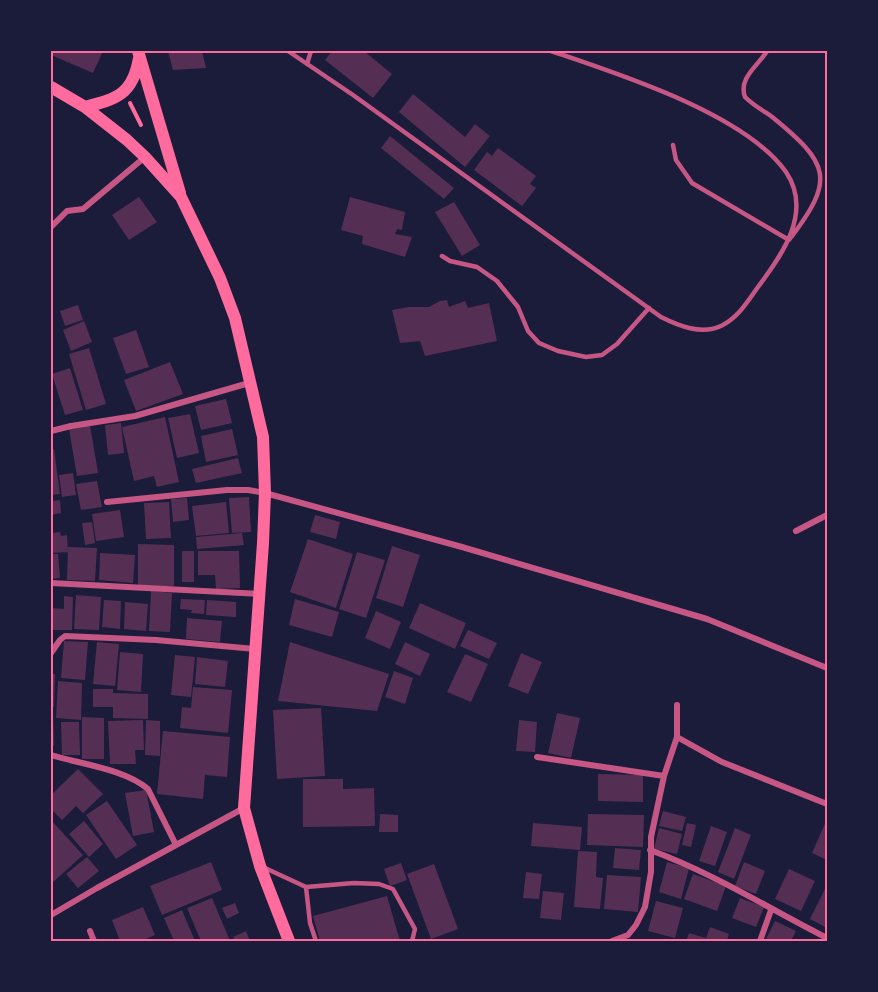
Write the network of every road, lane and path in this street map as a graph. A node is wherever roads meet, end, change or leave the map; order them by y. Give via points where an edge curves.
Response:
1 (288, 51) edge
2 (311, 51) edge
3 (551, 51) edge
4 (767, 51) edge
5 (139, 54) edge
6 (307, 64) junction
7 (51, 87) edge
8 (124, 92) junction
9 (85, 107) junction
10 (158, 122) junction
11 (141, 125) junction
12 (127, 140) junction
13 (673, 145) dead end
14 (145, 157) junction
15 (181, 197) junction
16 (51, 227) edge
17 (789, 240) junction
18 (442, 256) dead end
19 (649, 308) junction
20 (249, 383) junction
21 (51, 432) edge
22 (265, 493) junction
23 (107, 501) dead end
24 (827, 515) edge
25 (796, 531) dead end
26 (51, 583) edge
27 (259, 594) junction
28 (255, 649) junction
29 (51, 653) edge
30 (827, 668) edge
31 (677, 705) dead end
32 (677, 737) junction
33 (51, 755) edge
34 (537, 757) dead end
35 (664, 776) junction
36 (827, 804) edge
37 (244, 808) junction
38 (177, 845) junction
39 (650, 850) junction
40 (260, 866) junction
41 (306, 887) junction
42 (771, 910) junction
43 (51, 915) edge
44 (90, 931) dead end
45 (827, 938) edge
46 (94, 941) edge
47 (289, 941) edge
48 (316, 941) edge
49 (412, 941) edge
50 (612, 941) edge
51 (760, 941) edge

1 - 6 lane
2 - 6 lane
3 - 17 lane via 684,102 727,123 773,155 797,196 797,215
4 - 17 lane via 744,82 745,97 795,136 819,167 822,182 809,214
5 - 8 main road via 135,76
5 - 10 main road
6 - 19 lane
7 - 9 main road
8 - 9 main road
8 - 11 path
9 - 12 main road
10 - 11 path
10 - 15 main road
11 - 12 path
12 - 14 main road
13 - 17 lane via 676,160 692,183
14 - 15 main road
14 - 16 street via 82,209 67,211
15 - 20 main road via 235,318
17 - 19 lane via 743,308 720,327 681,327
18 - 19 lane via 477,267 497,281 518,308 528,332 539,344 558,351 586,357 602,355
20 - 21 street via 135,416
20 - 22 main road via 263,437
22 - 23 street via 227,490
22 - 27 main road
22 - 30 street via 707,619
24 - 25 street
26 - 27 street
27 - 28 main road
28 - 29 street via 64,636
28 - 37 main road
31 - 32 street
32 - 35 street
32 - 36 street via 722,762
33 - 38 street via 141,783 148,789
34 - 35 street
35 - 39 street
37 - 38 street
37 - 40 main road
38 - 43 street
39 - 42 street via 699,869
39 - 50 street via 645,907 628,935
40 - 41 lane
40 - 47 main road
41 - 48 lane
41 - 49 lane via 354,883 393,889 415,929
42 - 45 street
42 - 51 street
44 - 46 street

